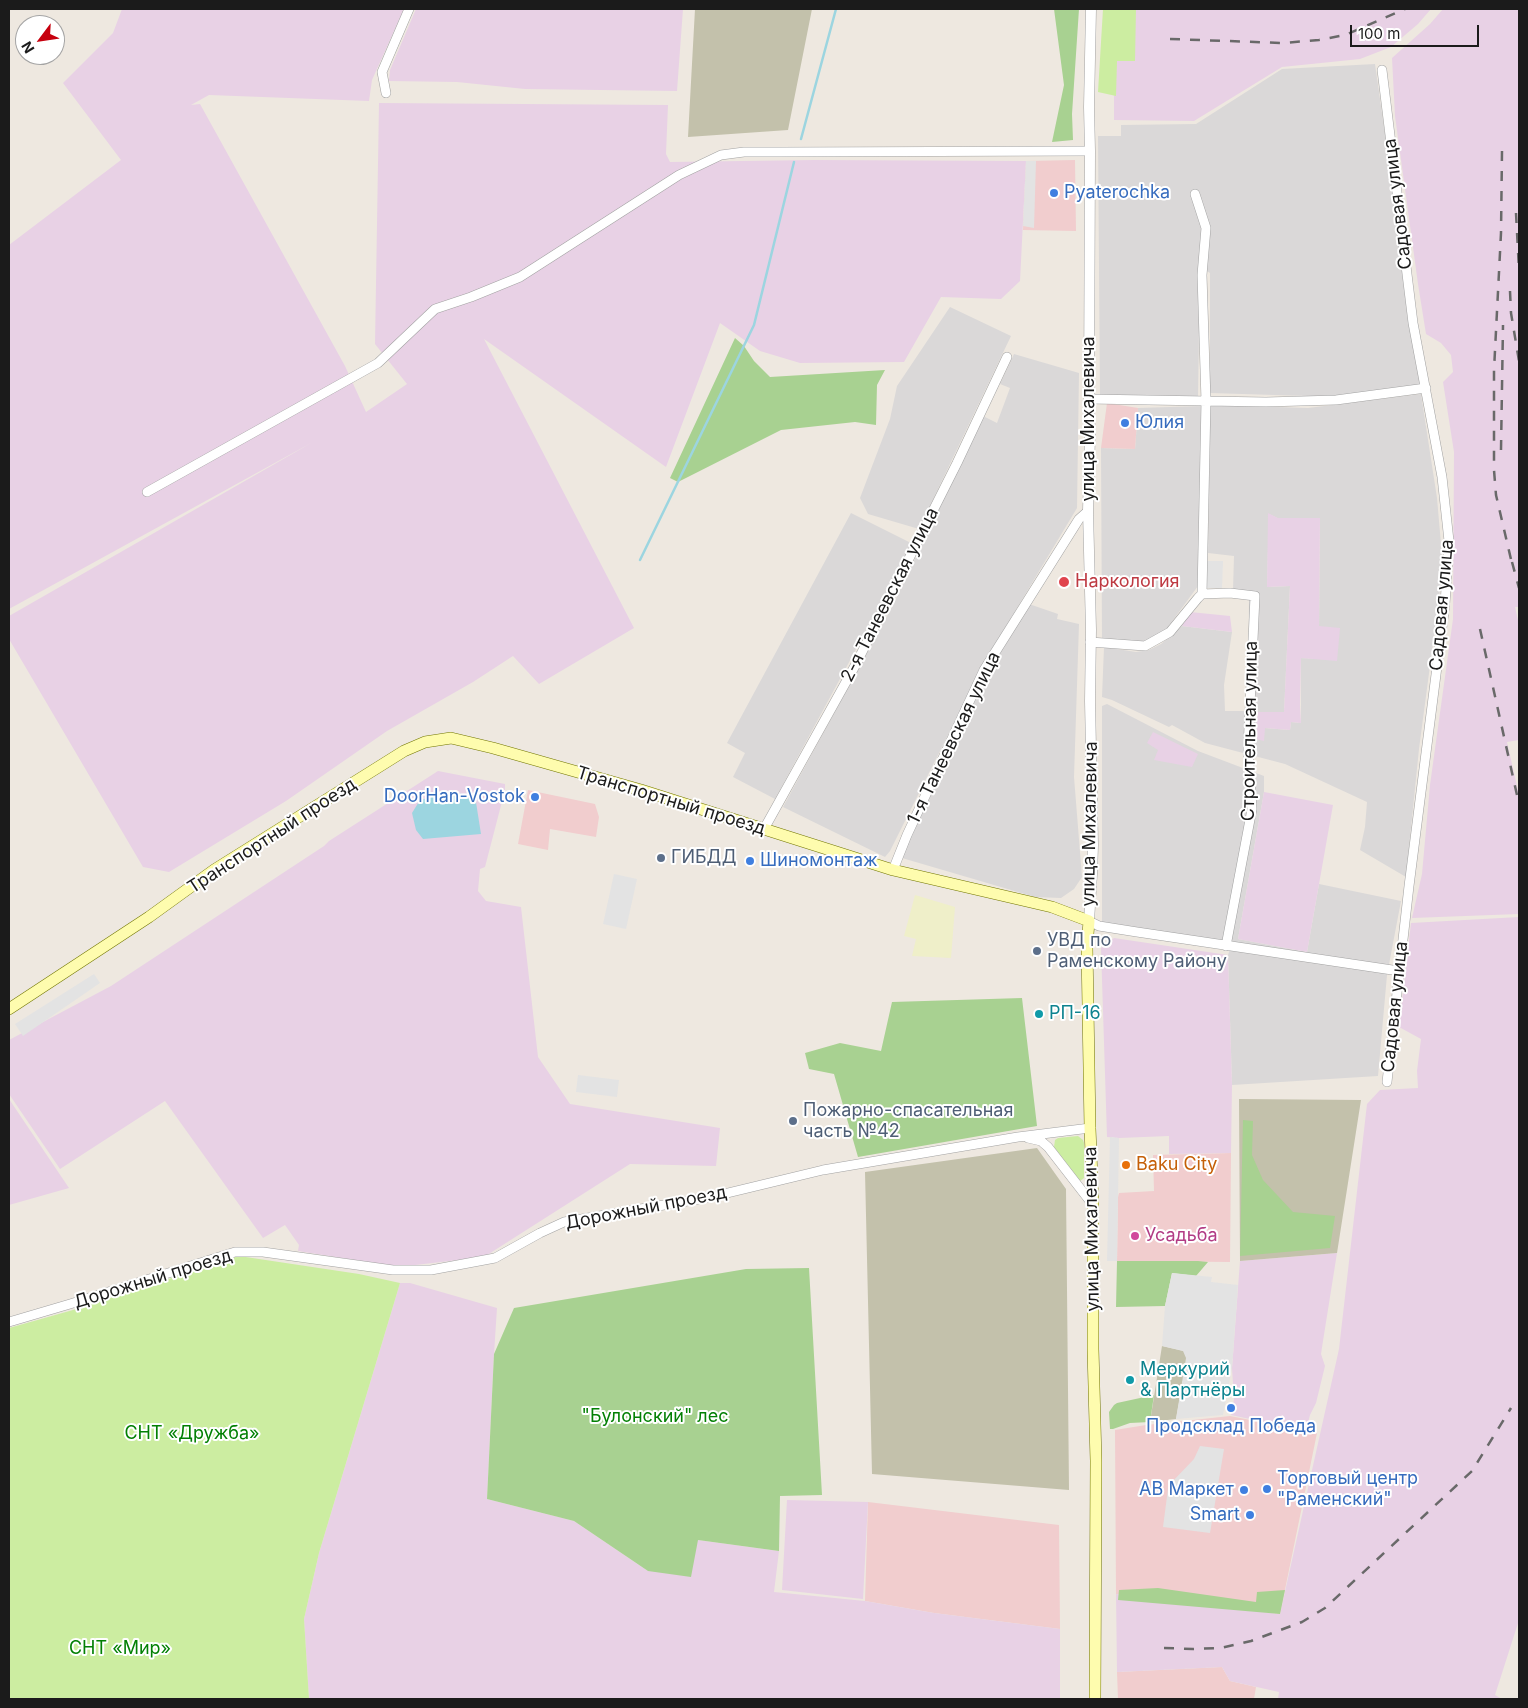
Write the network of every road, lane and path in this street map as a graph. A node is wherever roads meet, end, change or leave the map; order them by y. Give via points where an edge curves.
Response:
1 (409, 9) edge
2 (1091, 9) edge
3 (1382, 70) dead end
4 (386, 93) dead end
5 (1090, 151) junction
6 (1195, 194) dead end
7 (1007, 357) dead end
8 (1426, 388) junction
9 (1089, 399) junction
10 (1206, 401) junction
11 (147, 492) dead end
12 (1088, 511) junction
13 (1202, 594) junction
14 (1090, 642) junction
15 (764, 829) junction
16 (893, 870) junction
17 (1088, 921) junction
18 (1226, 946) junction
19 (1399, 972) junction
20 (9, 1009) edge
21 (1387, 1082) dead end
22 (1090, 1128) junction
23 (1018, 1137) junction
24 (1093, 1205) junction
25 (9, 1322) edge
26 (1095, 1699) edge

1 - 4 street via 382,72
2 - 5 street, улица Михалевича
3 - 8 street, Садовая улица via 1413,322
5 - 9 street, улица Михалевича
5 - 11 street via 744,152 721,155 679,176 520,277 435,308 378,363
6 - 10 street via 1206,228 1202,275
7 - 15 street, 2-я Танеевская улица via 856,664
8 - 10 street via 1336,400
8 - 19 street, Садовая улица via 1442,477 1449,541 1445,604
9 - 10 street
9 - 12 street, улица Михалевича
10 - 13 street
12 - 14 street, улица Михалевича
12 - 16 street, 1-я Танеевская улица via 1079,519 984,670
13 - 14 street via 1170,632 1146,646
13 - 18 street, Строительная улица via 1254,596 1248,749 1252,809
14 - 17 street, улица Михалевича via 1092,864
15 - 16 main road, Транспортный проезд
15 - 20 main road, Транспортный проезд via 493,748 451,738 439,739 404,751 214,870
16 - 17 main road, Транспортный проезд via 1052,907
17 - 18 street, Транспортный проезд via 1099,926
17 - 22 main road, улица Михалевича
18 - 19 street, Транспортный проезд
19 - 21 street, Садовая улица
22 - 23 street, Дорожный проезд
22 - 24 main road, улица Михалевича
23 - 24 street via 1041,1141
23 - 25 street, Дорожный проезд via 823,1170 711,1197 564,1222 495,1258 431,1270 394,1270 263,1252 235,1252
24 - 26 main road, улица Михалевича

